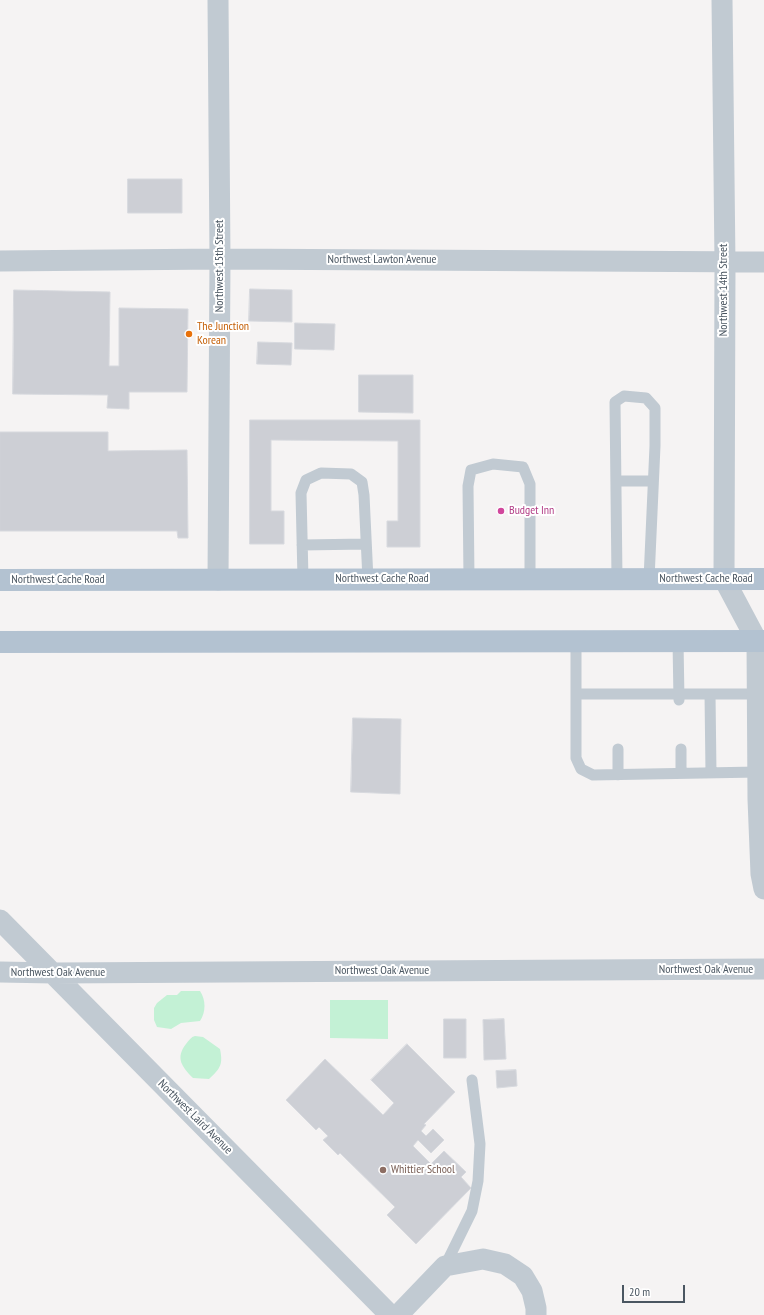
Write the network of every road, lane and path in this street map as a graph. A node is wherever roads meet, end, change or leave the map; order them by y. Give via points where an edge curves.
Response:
1 (218, 0) edge
2 (722, 0) edge
3 (220, 259) junction
4 (0, 261) edge
5 (764, 262) edge
6 (724, 263) junction
7 (616, 481) junction
8 (653, 481) junction
9 (366, 544) junction
10 (302, 545) junction
11 (303, 579) junction
12 (469, 579) junction
13 (530, 579) junction
14 (616, 579) junction
15 (649, 579) junction
16 (724, 579) junction
17 (764, 579) edge
18 (0, 580) edge
19 (218, 580) junction
20 (368, 580) junction
21 (678, 641) junction
22 (761, 641) edge
23 (0, 642) edge
24 (576, 642) junction
25 (576, 694) junction
26 (710, 694) junction
27 (761, 694) edge
28 (680, 697) junction
29 (618, 749) dead end
30 (681, 750) dead end
31 (758, 772) junction
32 (681, 773) junction
33 (711, 773) junction
34 (618, 775) junction
35 (764, 889) edge
36 (0, 920) edge
37 (764, 969) edge
38 (0, 972) edge
39 (53, 973) junction
40 (472, 1080) dead end
41 (445, 1266) junction
42 (390, 1315) edge
43 (398, 1315) edge
44 (536, 1315) edge

1 - 3 street, Northwest 15th Street
2 - 6 street, Northwest 14th Street
3 - 4 street, Northwest Lawton Avenue
3 - 6 street, Northwest Lawton Avenue
3 - 19 street, Northwest 15th Street
5 - 6 street, Northwest Lawton Avenue
6 - 16 street, Northwest 14th Street
7 - 8 lane
7 - 8 lane via 615,402 624,396 646,398 655,408
7 - 14 lane
8 - 15 lane
9 - 10 lane
9 - 10 lane via 362,482 351,474 321,473 306,480 301,493
9 - 20 lane
10 - 11 lane
11 - 19 main road, Northwest Cache Road
11 - 20 main road, Northwest Cache Road
12 - 13 main road, Northwest Cache Road
12 - 13 lane via 468,486 471,470 493,464 523,466 530,484
12 - 20 main road, Northwest Cache Road
13 - 14 main road, Northwest Cache Road
14 - 15 main road, Northwest Cache Road
15 - 16 main road, Northwest Cache Road
16 - 17 main road, Northwest Cache Road
16 - 22 street
18 - 19 main road, Northwest Cache Road
21 - 22 main road
21 - 24 main road
21 - 28 lane
22 - 27 street
23 - 24 main road
24 - 25 lane
25 - 28 lane
25 - 34 lane via 576,758 581,769 593,775
26 - 27 lane
26 - 28 lane
26 - 33 lane
27 - 31 street
29 - 34 lane
30 - 32 lane
31 - 33 lane
31 - 35 street
32 - 33 lane
32 - 34 lane
36 - 39 street, Northwest Laird Avenue
37 - 39 street, Northwest Oak Avenue
38 - 39 street, Northwest Oak Avenue
39 - 42 street, Northwest Laird Avenue
40 - 41 lane via 480,1144 478,1181 472,1211
41 - 43 street
41 - 44 street via 483,1259 505,1264 523,1276 532,1291

